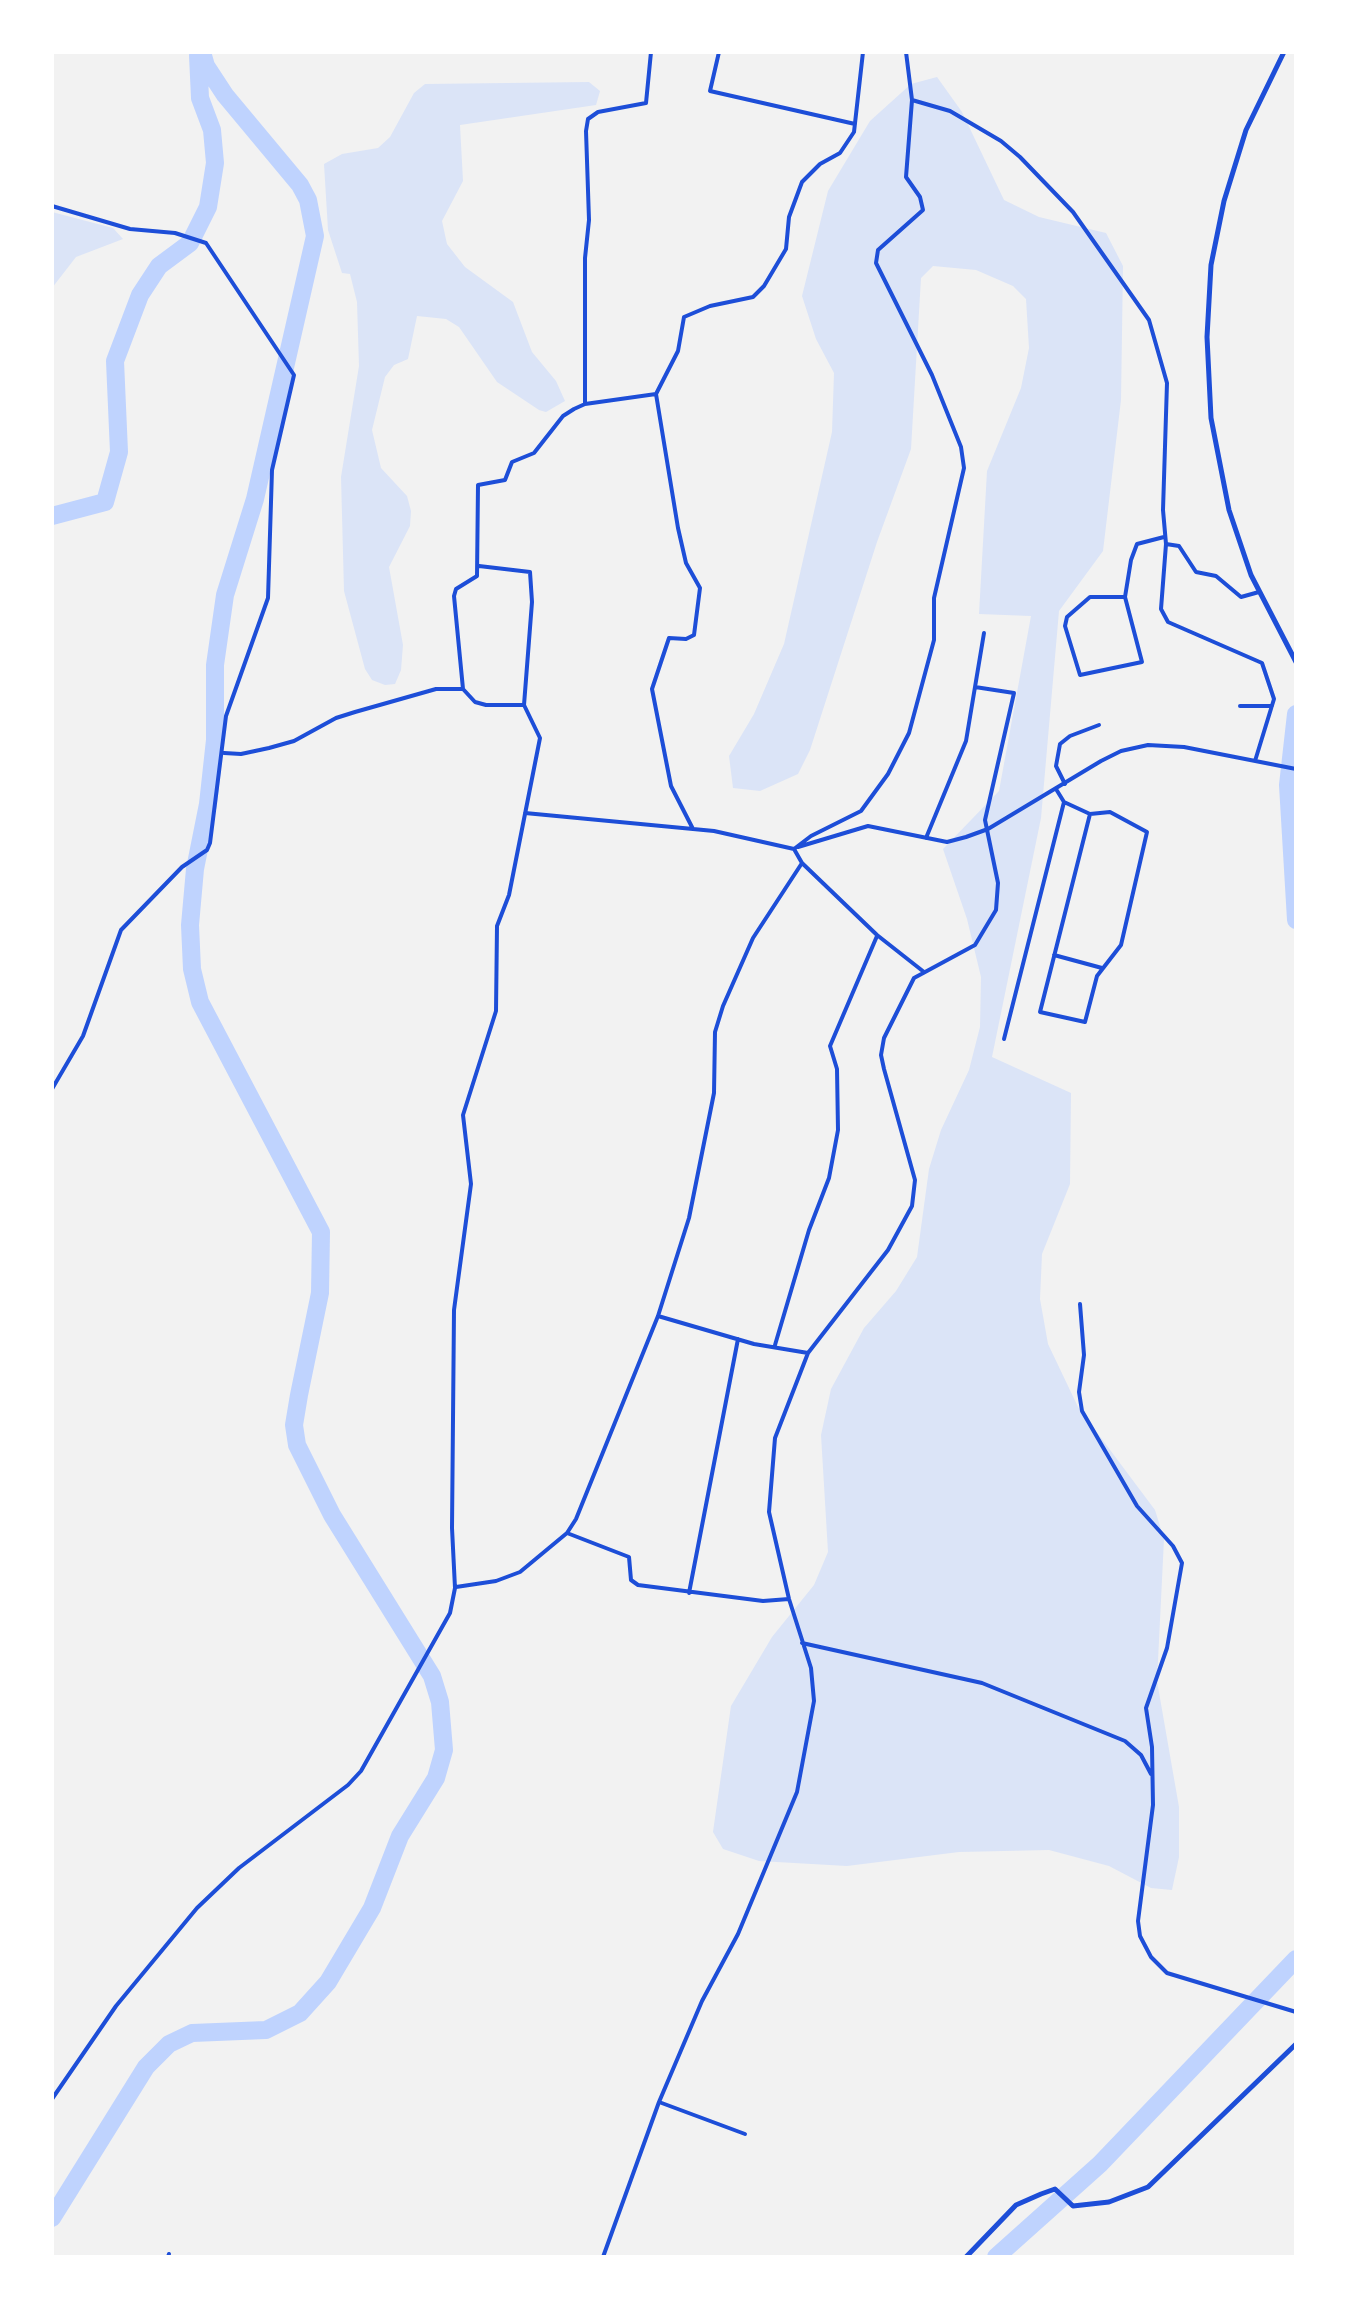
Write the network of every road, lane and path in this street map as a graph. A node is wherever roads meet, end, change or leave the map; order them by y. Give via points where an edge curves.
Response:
1 (651, 52) edge
2 (719, 52) edge
3 (863, 52) edge
4 (906, 52) edge
5 (1284, 52) edge
6 (912, 100) junction
7 (855, 124) junction
8 (52, 206) edge
9 (656, 394) junction
10 (585, 404) junction
11 (1164, 537) junction
12 (1166, 544) junction
13 (478, 566) junction
14 (1259, 592) junction
15 (1125, 597) junction
16 (984, 633) dead end
17 (1296, 662) edge
18 (975, 687) junction
19 (463, 689) junction
20 (524, 705) junction
21 (1240, 706) dead end
22 (1272, 706) junction
23 (1099, 725) dead end
24 (224, 753) junction
25 (1255, 761) junction
26 (1296, 769) edge
27 (1065, 784) junction
28 (1056, 789) junction
29 (1064, 802) junction
30 (525, 813) junction
31 (1090, 814) junction
32 (693, 829) junction
33 (988, 829) junction
34 (926, 838) junction
35 (794, 849) junction
36 (802, 863) junction
37 (877, 935) junction
38 (1054, 955) junction
39 (1103, 968) junction
40 (924, 972) junction
41 (1004, 1039) dead end
42 (52, 1089) edge
43 (1080, 1304) dead end
44 (658, 1316) junction
45 (738, 1339) junction
46 (775, 1345) junction
47 (808, 1353) junction
48 (567, 1533) junction
49 (455, 1588) junction
50 (689, 1593) junction
51 (789, 1599) junction
52 (802, 1643) junction
53 (1153, 1776) junction
54 (1293, 2011) edge
55 (1296, 2044) edge
56 (52, 2099) edge
57 (659, 2102) junction
58 (745, 2134) dead end
59 (603, 2257) edge
60 (966, 2257) edge

1 - 10 street via 646,103 598,112 588,119
2 - 7 street via 710,91
3 - 7 street
4 - 6 street
5 - 14 street via 1246,130 1224,201 1211,265 1207,337 1218,464
6 - 11 street via 950,111 1020,157 1073,212 1149,320 1167,383
6 - 35 street via 906,177 923,210 878,250 876,263 932,375 964,468 934,598 934,640 909,733 861,811
7 - 9 street via 840,153 802,182 789,217 786,249 760,293 684,317 678,351
8 - 24 street via 130,229 175,233 206,243 294,375 272,470 268,598 228,706
9 - 10 street
9 - 32 street via 678,528 686,563 700,588 694,635 669,638 652,689 671,786
10 - 13 street via 563,416 534,453 512,462 505,480 478,485
11 - 12 street
11 - 15 street via 1137,544
12 - 14 street via 1179,546 1196,572 1216,576 1241,597
12 - 22 street via 1163,617 1262,663
13 - 19 street via 477,576 454,596
13 - 20 street via 530,572
14 - 17 street
15 - 15 street via 1142,662 1080,675 1067,617 1090,597
16 - 18 street
18 - 33 street via 1014,693 985,820
18 - 34 street via 961,757
19 - 20 street via 486,705
19 - 24 street via 436,689 336,718 294,741
20 - 30 street via 540,738
21 - 22 street
22 - 25 street
23 - 27 street via 1060,744 1056,766
24 - 42 street via 207,850 182,867 121,930 83,1036
25 - 26 street
25 - 27 street via 1148,745 1121,751
27 - 28 street
28 - 29 street
28 - 33 street
29 - 31 street
29 - 41 street
30 - 32 street
30 - 49 street via 509,895 497,926 496,1011 463,1115 471,1184 454,1310
31 - 38 street
31 - 39 street via 1110,812 1147,832 1121,945
32 - 35 street
33 - 34 street via 947,842
33 - 40 street via 998,883 992,922 968,950
34 - 35 street via 868,826
35 - 36 street
36 - 37 street
36 - 44 street via 753,938 723,1006 715,1032 714,1093 689,1218
37 - 40 street
37 - 46 street via 830,1046 837,1069 838,1130 829,1178
38 - 39 street
38 - 39 street via 1040,1012 1085,1022
40 - 47 street via 906,990 881,1055 912,1161 912,1206 888,1250
43 - 53 street via 1082,1411 1137,1506 1182,1563 1167,1648 1146,1708
44 - 45 street
44 - 48 street
45 - 46 street
45 - 50 street
46 - 47 street
47 - 51 street via 775,1438 768,1499
48 - 49 street via 520,1572
48 - 50 street via 629,1557 633,1584
49 - 56 street via 450,1613 361,1771 197,1908 116,2006
50 - 51 street
51 - 52 street
52 - 53 street via 982,1683 1125,1741
52 - 57 street via 814,1701 797,1792
53 - 54 street via 1138,1921 1151,1957 1167,1973
55 - 60 street via 1148,2187 1109,2202 1073,2206 1055,2189 1016,2205
57 - 58 street
57 - 59 street

